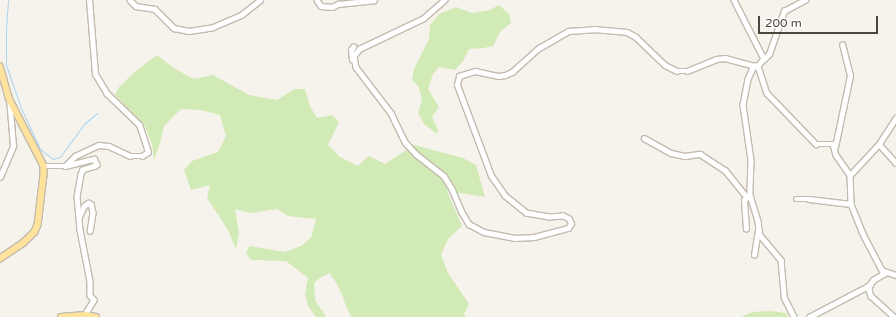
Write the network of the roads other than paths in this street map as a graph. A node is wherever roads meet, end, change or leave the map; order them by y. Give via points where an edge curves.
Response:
1 (89, 0) edge
2 (130, 0) edge
3 (260, 0) edge
4 (317, 0) edge
5 (374, 0) edge
6 (445, 0) edge
7 (734, 0) edge
8 (805, 0) edge
9 (842, 45) dead end
10 (353, 46) dead end
11 (764, 59) junction
12 (0, 66) edge
13 (757, 66) junction
14 (356, 67) junction
15 (1, 75) edge
16 (9, 98) junction
17 (896, 118) edge
18 (644, 138) dead end
19 (879, 144) junction
20 (835, 147) junction
21 (896, 163) edge
22 (44, 166) junction
23 (65, 166) junction
24 (850, 175) junction
25 (0, 177) edge
26 (748, 196) junction
27 (796, 200) dead end
28 (851, 204) junction
29 (79, 219) junction
30 (759, 226) junction
31 (746, 229) dead end
32 (90, 231) dead end
33 (754, 255) dead end
34 (0, 259) edge
35 (886, 273) junction
36 (896, 275) edge
37 (870, 285) junction
38 (85, 315) junction
39 (61, 317) edge
40 (96, 317) edge
41 (794, 317) edge
42 (809, 317) edge
43 (894, 317) edge

1 - 23 street via 95,74 107,94 139,125 148,152 142,156 130,156 110,146 99,145 75,156
2 - 3 street via 136,6 155,9 174,28 189,31 212,27 241,15
4 - 5 street via 321,6 332,7
6 - 14 street via 412,25 360,49 354,56
7 - 11 street
8 - 11 street via 784,11
9 - 20 street via 850,76
10 - 14 street via 351,50
11 - 13 street
12 - 15 main road
13 - 14 street via 725,58 677,71 665,65 636,37 627,32 594,29 568,31 540,48 517,69 505,75 475,71 459,76 458,85 491,176 505,196 526,213 549,217 563,216 569,219 568,228 534,238 514,238 484,232 469,224 444,176 405,142 391,113
13 - 20 street via 767,93 781,109 816,144 832,144
13 - 26 street via 748,79 743,105 751,160
15 - 16 main road
16 - 22 main road
16 - 25 street via 13,146
17 - 19 street
18 - 26 street via 671,153 685,156 700,154 725,170
19 - 21 street
19 - 24 street
20 - 24 street via 836,155
22 - 23 street
22 - 34 main road via 39,219 35,232
23 - 29 street via 85,160 96,161 95,166 83,170 81,174 77,196
24 - 28 street
26 - 30 street
26 - 31 street via 744,200
27 - 28 street
28 - 35 street via 880,268
29 - 32 street via 84,206 91,204 93,213
29 - 38 street via 90,280 90,294 94,300
30 - 33 street
30 - 41 street via 760,235 781,260 784,297
35 - 36 street
35 - 37 street
37 - 42 street
37 - 43 street via 871,296
38 - 39 main road
38 - 40 main road

